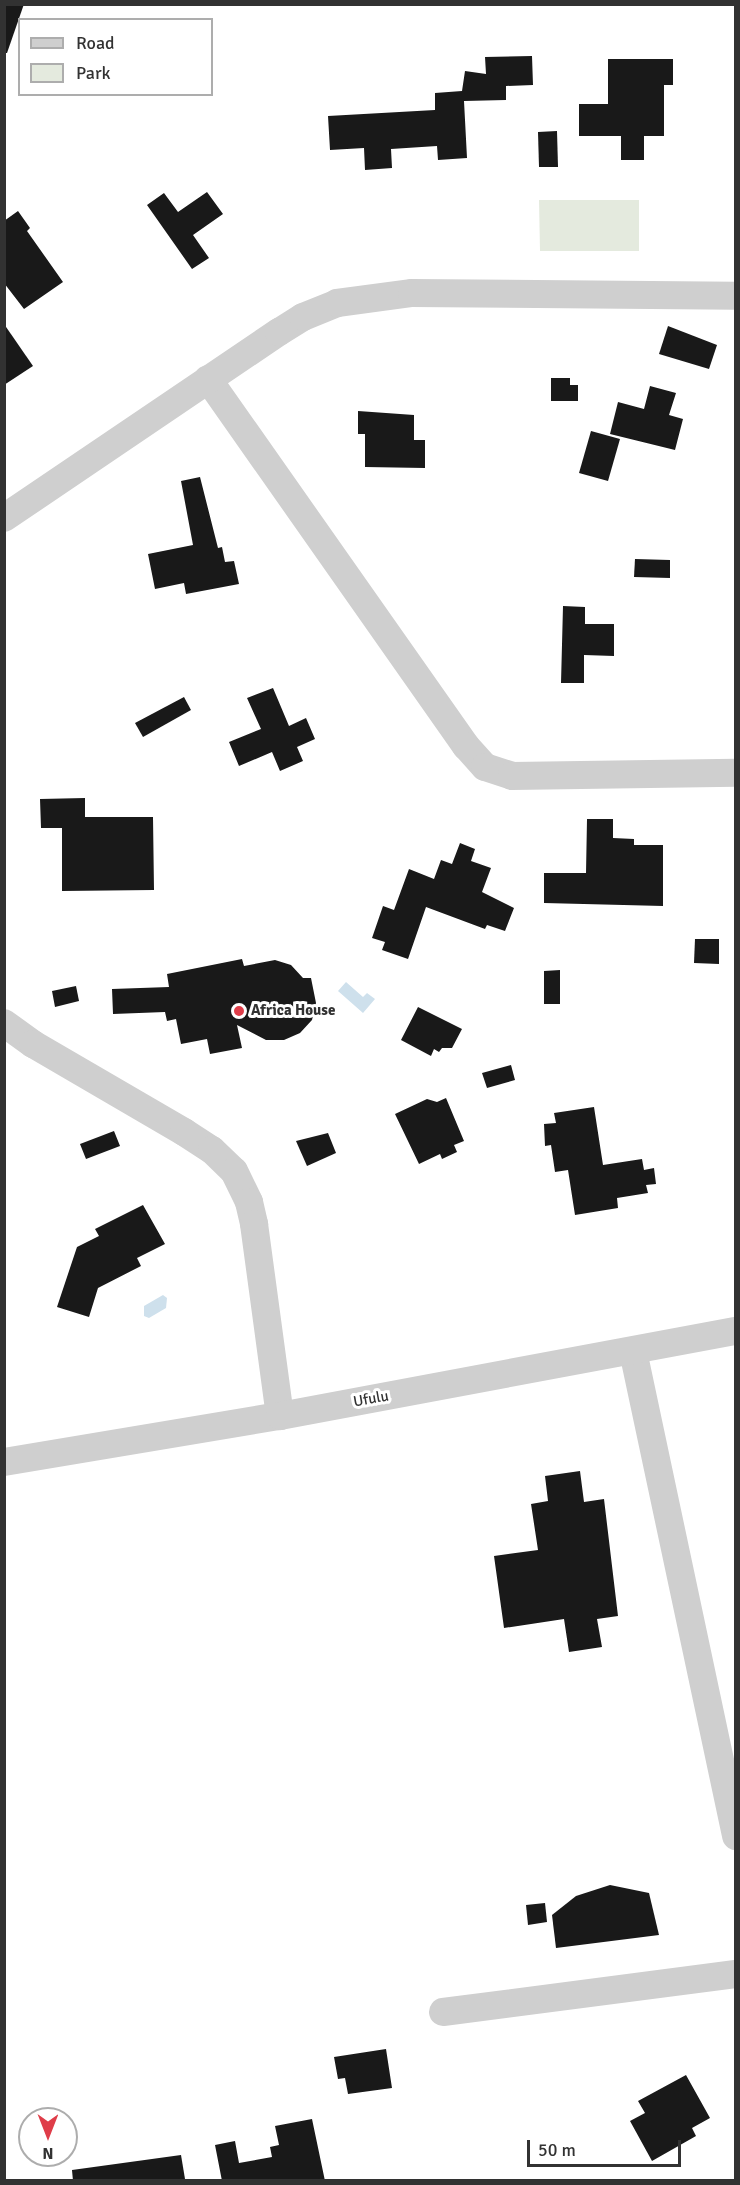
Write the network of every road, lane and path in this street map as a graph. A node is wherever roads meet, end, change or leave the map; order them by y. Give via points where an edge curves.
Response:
1 (735, 296) edge
2 (208, 379) junction
3 (4, 518) edge
4 (735, 773) edge
5 (4, 1023) edge
6 (735, 1331) edge
7 (633, 1351) junction
8 (280, 1416) junction
9 (4, 1462) edge
10 (735, 1836) edge
11 (735, 1974) edge
12 (443, 2012) dead end

1 - 2 street via 412,293 337,303 303,317
2 - 3 street
2 - 4 street via 459,736 485,767 512,776
5 - 8 street via 193,1138 234,1171 249,1202 254,1224
6 - 7 street, Ufulu
7 - 8 street, Ufulu
7 - 10 street
8 - 9 street, Ufulu
11 - 12 street

